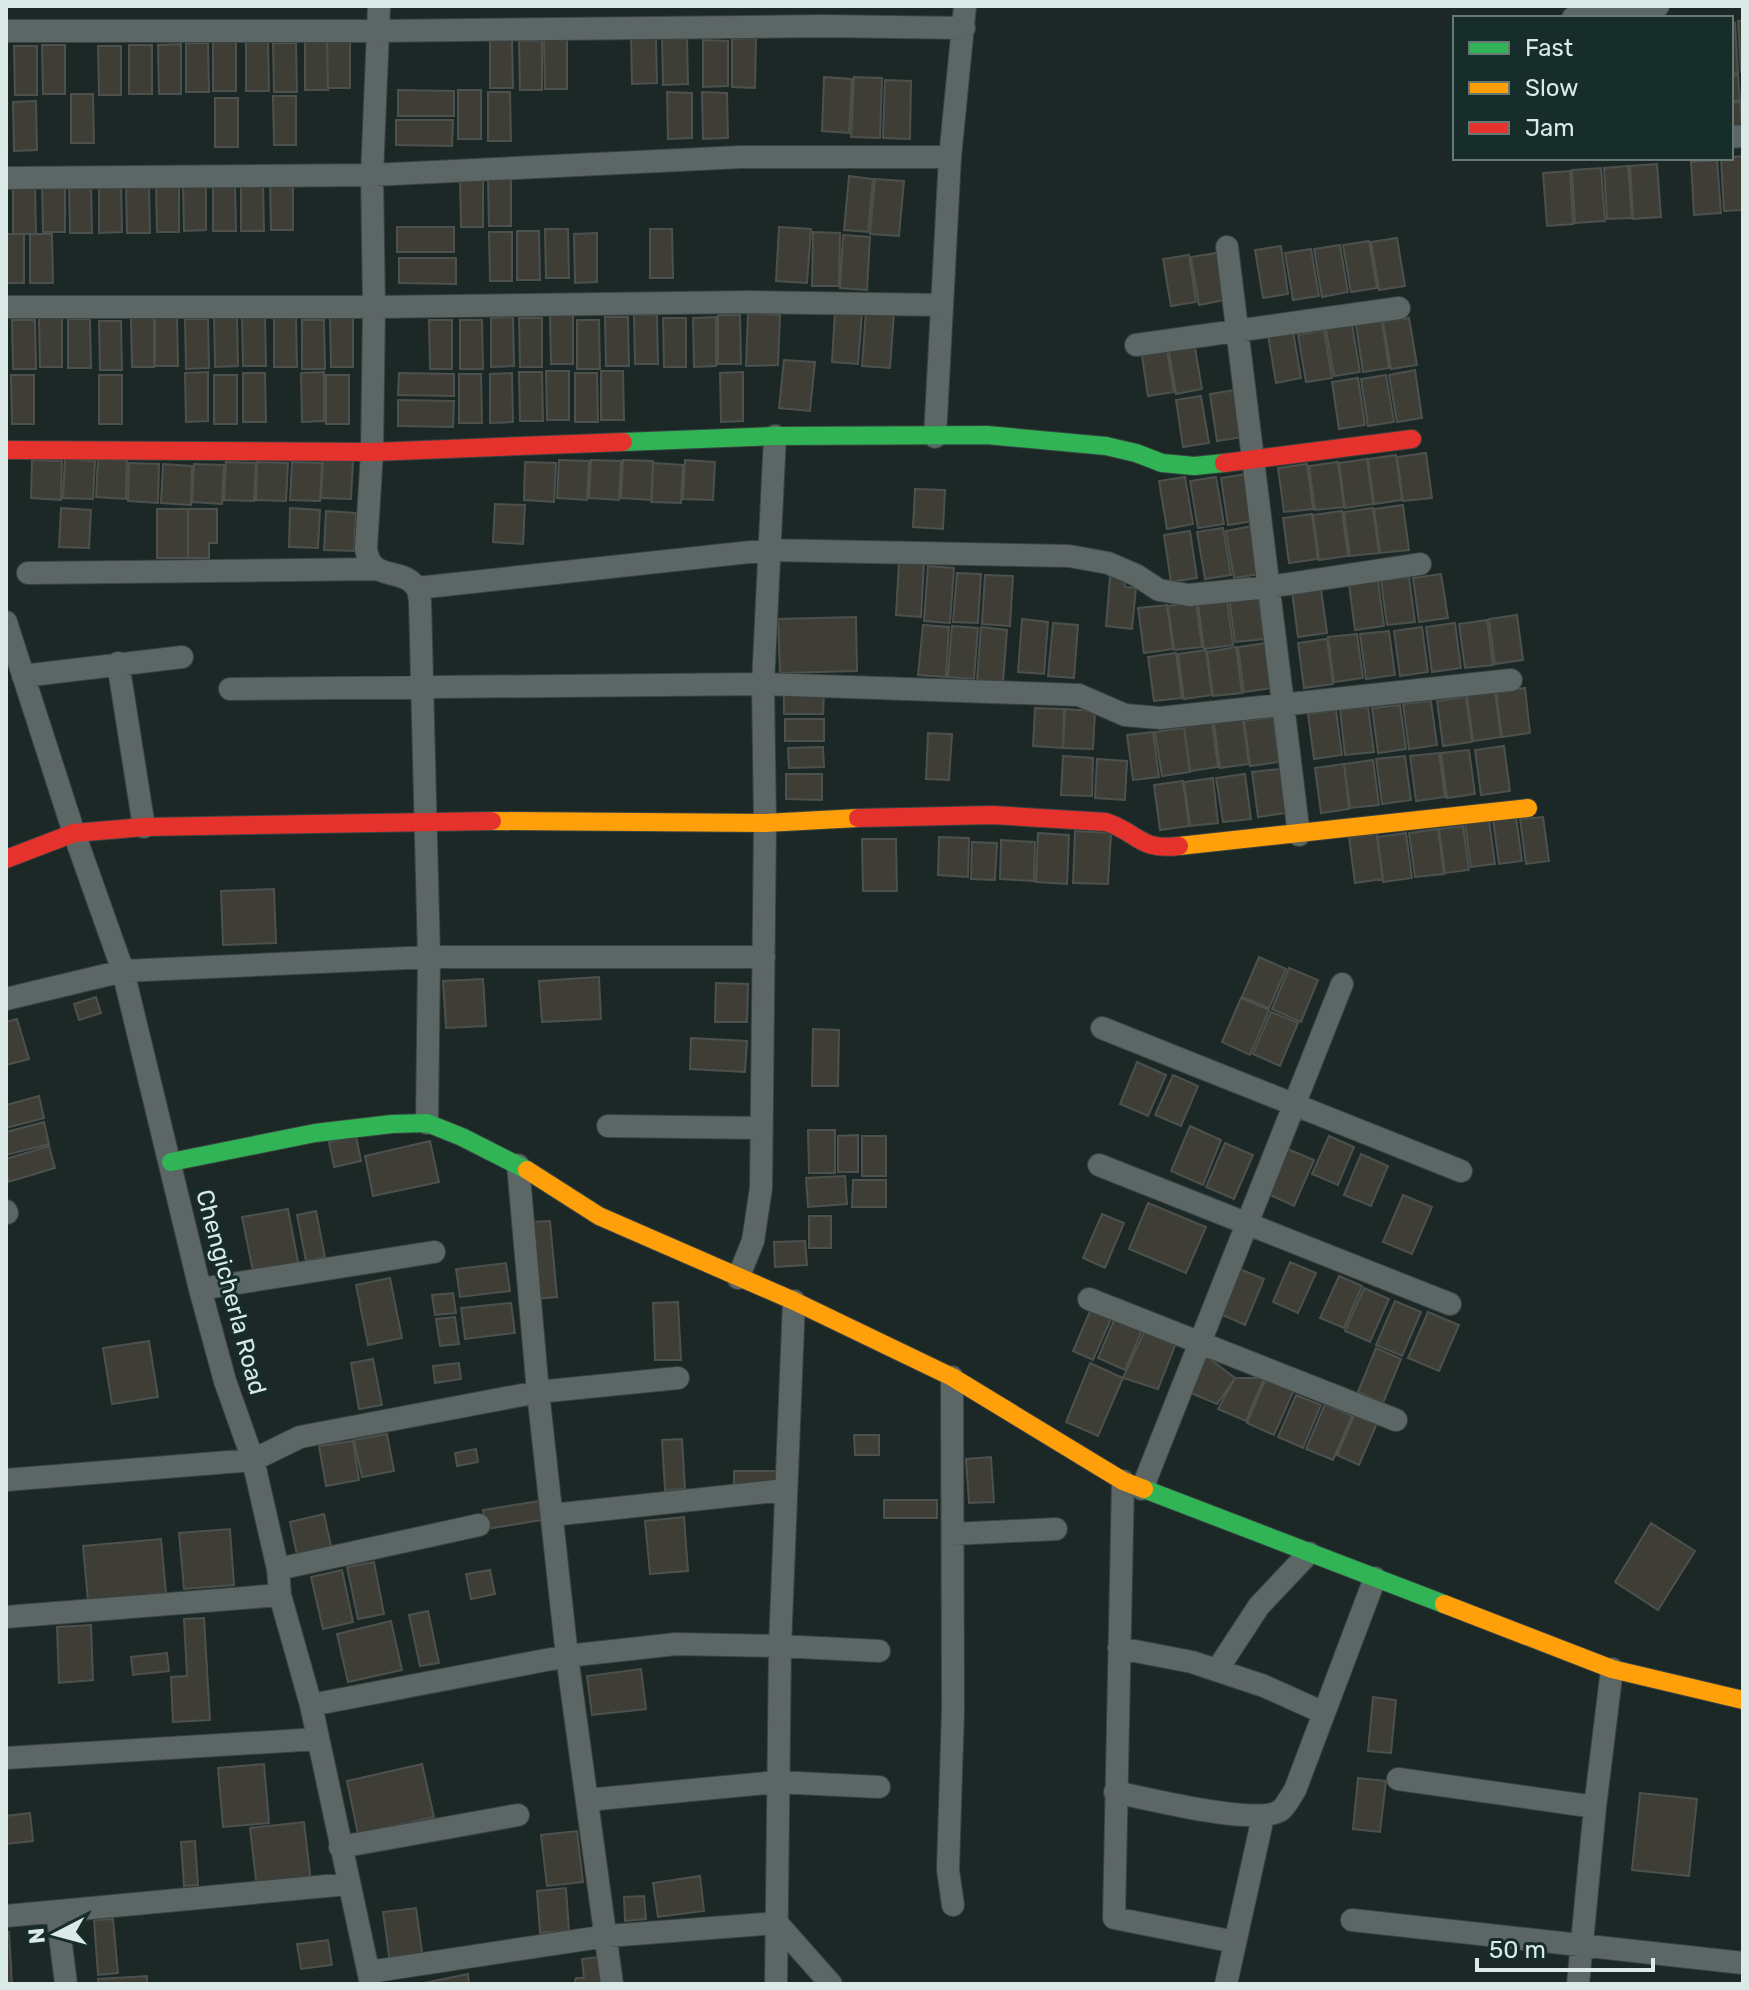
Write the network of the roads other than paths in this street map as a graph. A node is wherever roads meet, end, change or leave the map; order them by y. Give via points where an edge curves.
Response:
1 (379, 6) edge
2 (1660, 6) edge
3 (1588, 16) edge
4 (965, 17) edge
5 (6, 31) edge
6 (378, 31) junction
7 (950, 157) junction
8 (372, 175) junction
9 (6, 178) edge
10 (1227, 247) dead end
11 (940, 305) junction
12 (6, 307) edge
13 (374, 307) junction
14 (1399, 308) dead end
15 (1237, 331) junction
16 (1136, 345) dead end
17 (775, 436) junction
18 (935, 437) junction
19 (1412, 439) dead end
20 (6, 450) edge
21 (372, 452) junction
22 (1253, 461) junction
23 (769, 550) junction
24 (1420, 564) dead end
25 (376, 569) junction
26 (28, 573) dead end
27 (1269, 587) junction
28 (417, 588) junction
29 (6, 622) edge
30 (182, 657) dead end
31 (118, 663) junction
32 (23, 676) junction
33 (1511, 680) dead end
34 (763, 684) junction
35 (424, 686) junction
36 (230, 689) dead end
37 (1284, 706) junction
38 (1528, 808) dead end
39 (424, 820) junction
40 (765, 823) junction
41 (144, 827) junction
42 (74, 833) junction
43 (1299, 835) junction
44 (6, 859) edge
45 (429, 957) junction
46 (764, 957) junction
47 (123, 971) junction
48 (1342, 984) dead end
49 (6, 999) edge
50 (1102, 1028) dead end
51 (1294, 1104) junction
52 (427, 1123) junction
53 (608, 1126) dead end
54 (760, 1128) junction
55 (171, 1162) junction
56 (518, 1165) junction
57 (1099, 1165) dead end
58 (1461, 1171) dead end
59 (1246, 1225) junction
60 (434, 1252) dead end
61 (738, 1278) junction
62 (200, 1289) junction
63 (1089, 1299) dead end
64 (794, 1301) junction
65 (1450, 1304) dead end
66 (1199, 1342) junction
67 (952, 1377) junction
68 (678, 1378) dead end
69 (538, 1392) junction
70 (1396, 1420) dead end
71 (253, 1460) junction
72 (6, 1480) edge
73 (1132, 1485) junction
74 (785, 1490) junction
75 (552, 1515) junction
76 (479, 1525) dead end
77 (1056, 1529) dead end
78 (953, 1534) junction
79 (1309, 1553) junction
80 (278, 1569) junction
81 (1375, 1578) junction
82 (280, 1595) junction
83 (6, 1617) edge
84 (780, 1646) junction
85 (1119, 1648) junction
86 (879, 1651) dead end
87 (567, 1656) junction
88 (1612, 1669) junction
89 (1217, 1670) junction
90 (1743, 1700) edge
91 (311, 1705) junction
92 (1324, 1713) junction
93 (318, 1739) junction
94 (6, 1758) edge
95 (1398, 1779) dead end
96 (777, 1782) junction
97 (879, 1787) dead end
98 (1115, 1792) junction
99 (587, 1800) junction
100 (1595, 1807) junction
101 (518, 1815) dead end
102 (1263, 1817) junction
103 (340, 1847) junction
104 (348, 1884) junction
105 (953, 1905) dead end
106 (57, 1912) junction
107 (6, 1916) edge
108 (1352, 1920) dead end
109 (777, 1923) junction
110 (607, 1936) junction
111 (1235, 1942) junction
112 (1583, 1946) junction
113 (1743, 1963) edge
114 (370, 1978) edge
115 (66, 1984) edge
116 (612, 1984) edge
117 (776, 1984) edge
118 (831, 1984) edge
119 (1226, 1984) edge
120 (1578, 1984) edge

1 - 6 street
2 - 3 street
4 - 6 street via 823,26
4 - 7 street
5 - 6 street
6 - 8 street
7 - 8 street via 726,157
7 - 11 street
8 - 9 street
8 - 13 street
10 - 15 street
11 - 13 street
11 - 18 street
12 - 13 street
13 - 21 street
14 - 15 street
15 - 16 street
15 - 22 street
17 - 18 street
17 - 21 street
17 - 23 street
18 - 22 street via 1073,442 1194,466
19 - 22 street
20 - 21 street
21 - 25 street via 366,549
22 - 27 street
23 - 27 street via 1069,556 1108,563 1159,590 1189,595
23 - 28 street
23 - 34 street
24 - 27 street
25 - 26 street
25 - 28 street
27 - 37 street
28 - 35 street
29 - 32 street, Chengicherla Road
30 - 31 street
31 - 32 street
31 - 41 street
32 - 42 street, Chengicherla Road
33 - 37 street
34 - 35 street
34 - 37 street via 1079,695 1125,715 1160,718
34 - 40 street
35 - 36 street
35 - 39 street
37 - 43 street
38 - 43 street
39 - 40 street
39 - 41 street
39 - 45 street
40 - 43 street via 992,815 1092,821 1117,825 1152,848
40 - 46 street
41 - 42 street
42 - 44 street
42 - 47 street, Chengicherla Road
45 - 46 street
45 - 47 street
45 - 52 street
46 - 54 street
47 - 49 street
47 - 55 street, Chengicherla Road
48 - 51 street
50 - 51 street
51 - 58 street
51 - 59 street
52 - 55 street via 315,1133
52 - 56 street
53 - 54 street
54 - 61 street via 761,1188 753,1241
55 - 62 street, Chengicherla Road
56 - 61 street via 599,1216
56 - 69 street
57 - 59 street
59 - 65 street
59 - 66 street
60 - 62 street
61 - 64 street
62 - 71 street, Chengicherla Road
63 - 66 street
64 - 67 street
64 - 74 street
66 - 70 street
66 - 73 street
67 - 73 street
67 - 78 street
68 - 69 street
69 - 71 street via 300,1437
69 - 75 street
71 - 72 street
71 - 80 street, Chengicherla Road
73 - 79 street
73 - 85 street
74 - 75 street
74 - 84 street
75 - 87 street
76 - 80 street
77 - 78 street
78 - 105 street via 948,1870
79 - 81 street
79 - 89 street via 1259,1606
80 - 82 street, Chengicherla Road
81 - 88 street
81 - 92 street
82 - 83 street
82 - 91 street, Chengicherla Road
84 - 86 street
84 - 87 street via 676,1644
84 - 96 street
85 - 89 street
85 - 98 street
87 - 91 street
87 - 99 street
88 - 90 street
88 - 100 street
89 - 92 street
91 - 93 street, Chengicherla Road
92 - 102 street via 1295,1790 1281,1810
93 - 94 street
93 - 103 street, Chengicherla Road
95 - 100 street
96 - 97 street
96 - 99 street
96 - 109 street
98 - 102 street
98 - 111 street via 1114,1918
99 - 110 street
100 - 112 street
101 - 103 street
102 - 111 street
103 - 104 street, Chengicherla Road
104 - 106 street
104 - 114 street, Chengicherla Road
106 - 107 street
106 - 115 street
108 - 112 street
109 - 110 street
109 - 117 street
109 - 118 street
110 - 114 street
110 - 116 street
111 - 119 street
112 - 113 street
112 - 120 street

